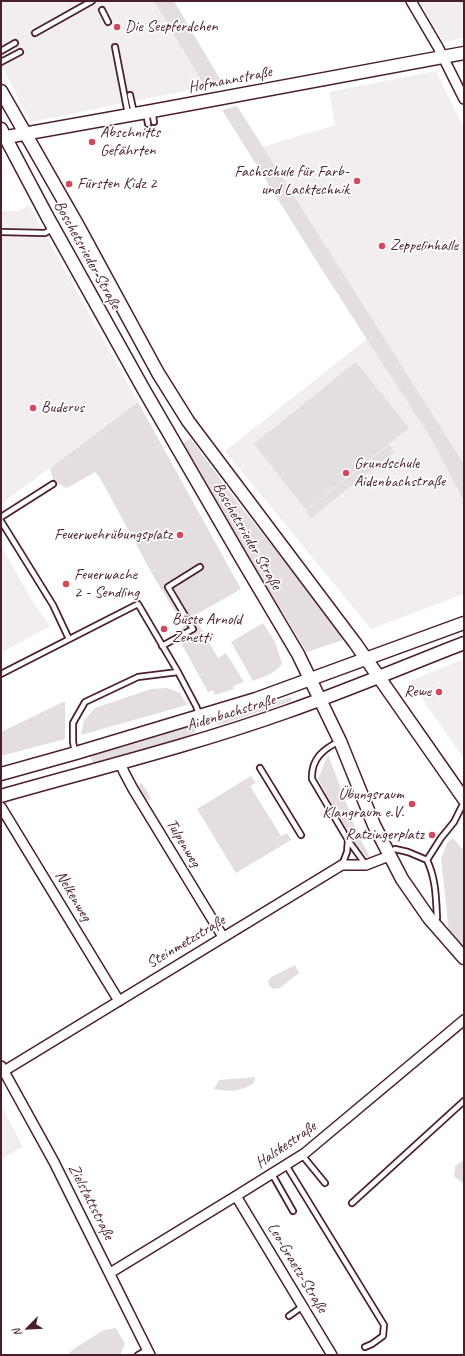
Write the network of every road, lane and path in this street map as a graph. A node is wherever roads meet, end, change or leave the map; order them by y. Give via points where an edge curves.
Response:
1 (92, 1) edge
2 (411, 1) edge
3 (102, 10) dead end
4 (108, 22) dead end
5 (35, 32) dead end
6 (15, 44) dead end
7 (115, 47) dead end
8 (1, 51) edge
9 (20, 52) dead end
10 (464, 53) edge
11 (443, 57) junction
12 (1, 62) edge
13 (1, 91) edge
14 (130, 95) dead end
15 (464, 100) edge
16 (144, 117) junction
17 (24, 133) junction
18 (2, 135) edge
19 (53, 228) junction
20 (1, 232) edge
21 (53, 484) dead end
22 (1, 517) edge
23 (1, 521) edge
24 (200, 567) dead end
25 (464, 623) edge
26 (69, 639) junction
27 (464, 642) edge
28 (162, 646) junction
29 (365, 659) junction
30 (178, 672) junction
31 (1, 674) edge
32 (378, 678) junction
33 (311, 680) junction
34 (320, 699) junction
35 (200, 716) junction
36 (207, 737) junction
37 (340, 741) junction
38 (76, 753) junction
39 (120, 762) junction
40 (260, 768) dead end
41 (81, 773) junction
42 (1, 774) edge
43 (1, 796) edge
44 (463, 803) edge
45 (1, 806) edge
46 (301, 835) dead end
47 (348, 840) junction
48 (392, 853) junction
49 (427, 860) junction
50 (342, 865) junction
51 (366, 865) junction
52 (438, 918) dead end
53 (223, 937) junction
54 (464, 958) edge
55 (119, 1001) junction
56 (463, 1022) edge
57 (2, 1068) edge
58 (464, 1101) edge
59 (302, 1155) junction
60 (286, 1165) junction
61 (272, 1174) junction
62 (325, 1184) dead end
63 (236, 1196) junction
64 (352, 1203) dead end
65 (293, 1211) dead end
66 (110, 1273) junction
67 (303, 1306) junction
68 (289, 1316) dead end
69 (365, 1347) dead end
70 (148, 1353) edge
71 (138, 1355) edge
72 (332, 1355) edge

1 - 5 lane
2 - 11 street
3 - 4 lane
6 - 8 lane
7 - 16 lane
9 - 12 lane
10 - 11 main road, Hofmannstraße
11 - 15 street
11 - 16 main road, Hofmannstraße
13 - 17 main road, Boschetsrieder Straße
14 - 16 lane
16 - 17 main road, Hofmannstraße
17 - 18 main road, Hofmannstraße
17 - 29 main road, Boschetsrieder Straße via 158,373 188,421
18 - 19 main road, Boschetsrieder Straße
19 - 20 lane via 45,233
19 - 33 main road, Boschetsrieder Straße
21 - 22 lane
23 - 26 lane via 53,606
24 - 28 lane via 168,587 192,629
25 - 29 main road, Aidenbachstraße
26 - 28 lane via 138,604
26 - 31 lane
27 - 32 main road, Aidenbachstraße
28 - 30 lane
29 - 32 main road, Boschetsrieder Straße
29 - 33 main road, Aidenbachstraße
30 - 35 lane
30 - 38 lane via 138,677 85,702 73,723
32 - 34 main road, Aidenbachstraße
32 - 44 main road, Boschetsrieder Straße
33 - 34 main road, Boschetsrieder Straße
33 - 35 main road, Aidenbachstraße
34 - 36 main road, Aidenbachstraße
34 - 37 main road, Boschetsrieder Straße
35 - 36 main road
35 - 38 main road, Aidenbachstraße
36 - 39 main road, Aidenbachstraße
37 - 47 lane via 322,752 312,772 312,779
37 - 48 main road, Boschetsrieder Straße via 374,825
38 - 41 main road
38 - 42 main road, Aidenbachstraße
39 - 41 main road, Aidenbachstraße
39 - 53 street, Tulpenweg via 133,789
40 - 46 lane
41 - 43 main road, Aidenbachstraße
44 - 49 lane via 454,822 440,838
45 - 55 street, Nelkenweg
47 - 50 lane
47 - 51 lane
48 - 49 lane via 408,852
48 - 51 street
48 - 54 main road, Boschetsrieder Straße via 416,900
49 - 52 lane via 436,890
50 - 51 street
50 - 53 street, Steinmetzstraße
53 - 55 street, Steinmetzstraße
55 - 57 street, Steinmetzstraße
56 - 59 street, Halskestraße
57 - 66 street, Zielstattstraße via 54,1162
58 - 64 lane
59 - 60 street, Halskestraße
59 - 62 lane
60 - 61 street, Halskestraße
60 - 69 lane via 384,1325 383,1336
61 - 63 street, Halskestraße
61 - 65 lane
63 - 66 street, Halskestraße
63 - 67 street, Leo-Graetz-Straße
66 - 70 street, Zielstattstraße
67 - 68 lane
67 - 72 street, Leo-Graetz-Straße
70 - 71 lane

